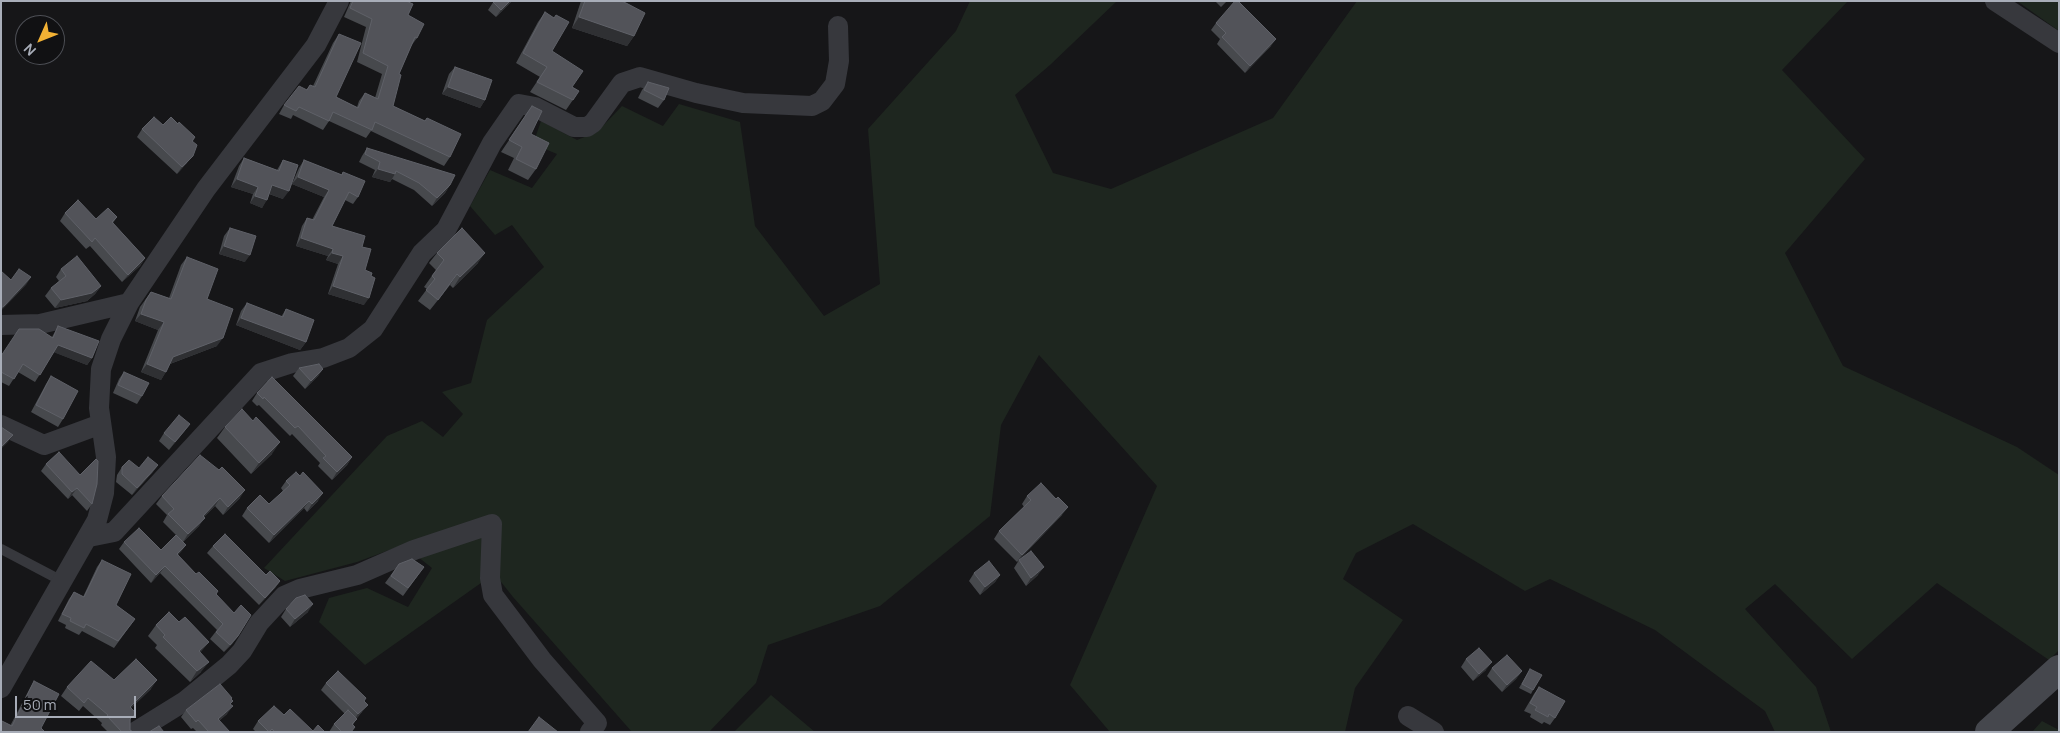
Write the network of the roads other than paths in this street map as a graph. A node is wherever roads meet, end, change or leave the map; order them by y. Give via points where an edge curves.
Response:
1 (339, 1) edge
2 (1995, 1) edge
3 (838, 26) dead end
4 (2059, 43) edge
5 (129, 303) junction
6 (1, 325) edge
7 (101, 424) junction
8 (1, 425) edge
9 (89, 537) junction
10 (1, 549) edge
11 (62, 581) junction
12 (2059, 669) edge
13 (1, 688) edge
14 (1408, 716) dead end
15 (134, 732) edge
16 (590, 732) edge
17 (1434, 732) edge
18 (1989, 732) edge

1 - 5 street via 316,46 206,190
2 - 4 street
3 - 9 street via 839,61 835,84 822,101 812,106 743,103 640,77 622,82 587,127 574,126 535,107 519,104 492,143 446,230 422,254 373,329 349,348 323,358 261,373 114,532
5 - 6 street via 40,324
5 - 7 street via 111,338 101,369
7 - 8 street via 44,445
7 - 9 street via 106,456 104,493
9 - 11 street
10 - 11 lane
11 - 13 street
12 - 18 main road
14 - 17 street
15 - 16 street via 185,701 229,665 242,651 259,622 284,596 357,575 414,550 492,524 490,578 493,595 542,660 597,722

